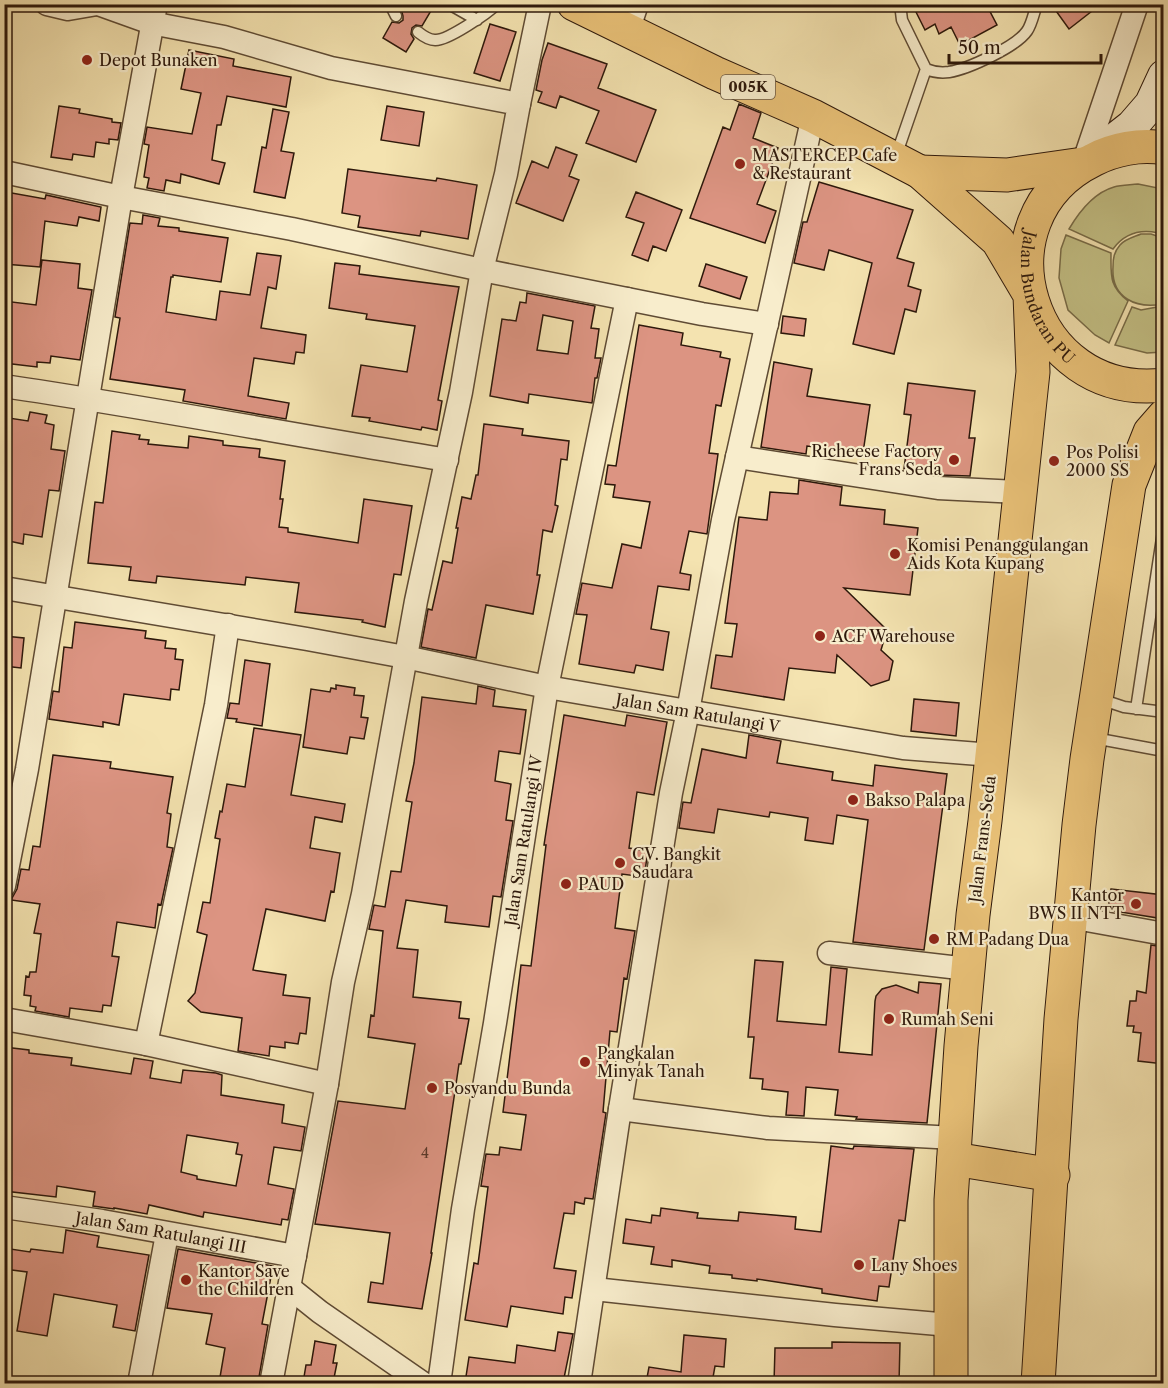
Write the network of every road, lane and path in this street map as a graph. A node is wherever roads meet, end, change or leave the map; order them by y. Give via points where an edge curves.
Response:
1 (47, 4) edge
2 (98, 4) edge
3 (393, 4) edge
4 (449, 4) edge
5 (496, 4) edge
6 (540, 4) edge
7 (574, 4) edge
8 (900, 4) edge
9 (1037, 4) edge
10 (1137, 4) edge
11 (154, 14) edge
12 (396, 16) dead end
13 (633, 18) edge
14 (477, 20) junction
15 (418, 32) dead end
16 (926, 69) junction
17 (1164, 76) edge
18 (519, 104) junction
19 (813, 116) junction
20 (1164, 148) edge
21 (1083, 164) junction
22 (908, 166) junction
23 (4, 172) edge
24 (121, 197) junction
25 (482, 270) junction
26 (1030, 295) junction
27 (627, 299) junction
28 (767, 324) junction
29 (1164, 385) edge
30 (4, 386) edge
31 (88, 398) junction
32 (1164, 416) edge
33 (736, 457) junction
34 (447, 460) junction
35 (1020, 492) junction
36 (1164, 525) edge
37 (4, 588) edge
38 (56, 596) junction
39 (228, 626) junction
40 (405, 657) junction
41 (548, 687) junction
42 (1097, 698) junction
43 (1136, 710) junction
44 (688, 711) junction
45 (1164, 712) edge
46 (1091, 738) junction
47 (1164, 751) edge
48 (992, 756) junction
49 (4, 886) edge
50 (1070, 917) junction
51 (1164, 934) edge
52 (829, 953) dead end
53 (968, 969) junction
54 (4, 1019) edge
55 (146, 1044) junction
56 (327, 1084) junction
57 (620, 1109) junction
58 (955, 1148) junction
59 (1053, 1175) junction
60 (4, 1207) edge
61 (167, 1234) junction
62 (295, 1256) junction
63 (290, 1288) junction
64 (594, 1289) junction
65 (951, 1325) junction
66 (139, 1383) edge
67 (271, 1383) edge
68 (424, 1383) edge
69 (439, 1383) edge
70 (579, 1383) edge
71 (951, 1383) edge
72 (1038, 1383) edge

1 - 2 street via 68,9
2 - 11 street
3 - 12 lane
4 - 14 lane
5 - 14 lane
6 - 18 street
7 - 13 main road, 005K
8 - 16 lane via 902,21
9 - 16 lane via 1027,32 1002,51 949,72
10 - 21 street
11 - 18 street via 331,68
11 - 24 street
13 - 19 main road, 005K via 715,73
14 - 15 lane via 442,39
16 - 22 lane
17 - 21 main road via 1151,104 1132,126
18 - 25 street
19 - 22 main road, 005K
19 - 28 street
20 - 21 main road, Jalan Bundaran PU via 1130,148 1106,153
21 - 22 main road, 005K via 1007,175
21 - 26 main road, Jalan Bundaran PU via 1047,199 1036,221 1026,270
22 - 26 main road, 005K via 998,241
23 - 24 street
24 - 25 street
24 - 31 street
25 - 27 street
25 - 34 street
26 - 29 main road, Jalan Bundaran PU via 1038,319 1068,358 1112,382 1137,387
26 - 35 main road, Jalan Frans-Seda via 1033,372
27 - 28 street
27 - 41 street, Jalan Sam Ratulangi IV
28 - 33 street
30 - 31 street
31 - 34 street
31 - 38 street
32 - 42 main road via 1150,432 1129,485
33 - 35 street via 938,488
33 - 44 street
34 - 40 street
35 - 48 main road, Jalan Frans-Seda
36 - 43 lane
37 - 38 street, Jalan Sam Ratulangi V
38 - 39 street, Jalan Sam Ratulangi V
38 - 49 street
39 - 40 street, Jalan Sam Ratulangi V
39 - 55 street via 214,716
40 - 41 street, Jalan Sam Ratulangi V
40 - 56 street
41 - 44 street, Jalan Sam Ratulangi V
41 - 69 street, Jalan Sam Ratulangi IV via 463,1209
42 - 43 lane
42 - 46 main road
43 - 45 lane
44 - 48 street, Jalan Sam Ratulangi V via 903,748
44 - 57 street
46 - 47 lane
46 - 50 main road
48 - 53 main road, Jalan Frans-Seda
50 - 51 street
50 - 59 main road
52 - 53 street
53 - 58 main road, Jalan Frans-Seda
54 - 55 street
55 - 56 street
56 - 62 street
57 - 58 street via 768,1128 876,1135
57 - 64 street
58 - 59 main road
58 - 65 main road, Jalan Frans-Seda
59 - 72 main road
60 - 61 street, Jalan Sam Ratulangi III
61 - 62 street, Jalan Sam Ratulangi III
61 - 66 street
62 - 63 street
63 - 67 street
63 - 68 street
64 - 65 street
64 - 70 street
65 - 71 main road, Jalan Frans-Seda

